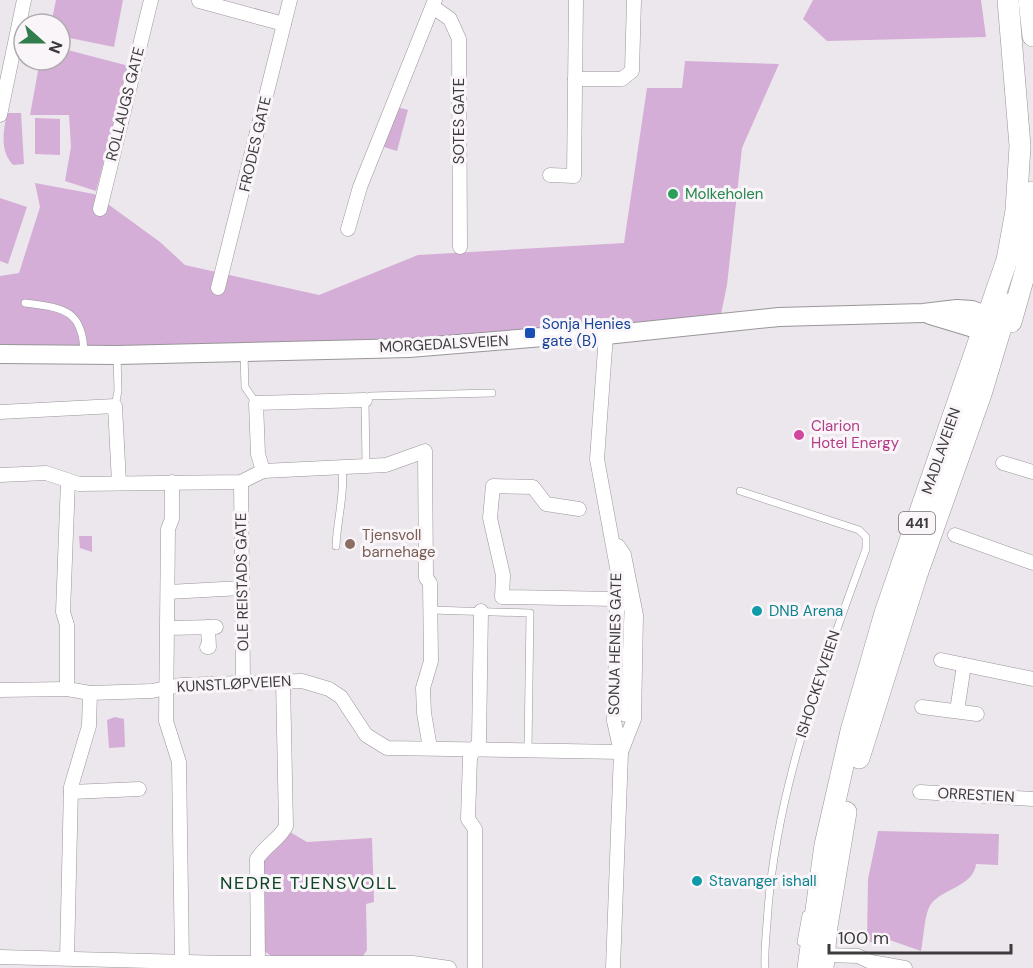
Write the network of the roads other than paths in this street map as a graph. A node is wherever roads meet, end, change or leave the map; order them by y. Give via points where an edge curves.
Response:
1 (24, 0) edge
2 (151, 0) edge
3 (290, 0) edge
4 (576, 0) edge
5 (634, 0) edge
6 (1008, 0) edge
7 (1029, 0) edge
8 (199, 1) edge
9 (434, 4) edge
10 (284, 24) junction
11 (1033, 36) edge
12 (575, 79) junction
13 (0, 115) edge
14 (550, 175) dead end
15 (1032, 201) edge
16 (100, 209) dead end
17 (348, 229) dead end
18 (460, 247) dead end
19 (218, 288) dead end
20 (25, 303) dead end
21 (990, 325) junction
22 (606, 335) junction
23 (244, 352) junction
24 (0, 354) edge
25 (84, 354) junction
26 (117, 355) junction
27 (492, 393) dead end
28 (981, 394) junction
29 (365, 400) junction
30 (256, 403) junction
31 (116, 406) junction
32 (0, 412) edge
33 (1003, 463) dead end
34 (366, 465) junction
35 (342, 468) junction
36 (263, 471) junction
37 (1033, 472) edge
38 (0, 475) edge
39 (68, 481) junction
40 (241, 482) junction
41 (119, 483) junction
42 (172, 483) junction
43 (740, 491) dead end
44 (579, 509) dead end
45 (611, 535) junction
46 (955, 535) dead end
47 (336, 546) dead end
48 (1033, 563) edge
49 (618, 573) junction
50 (242, 588) junction
51 (168, 592) junction
52 (616, 605) junction
53 (431, 610) junction
54 (481, 611) junction
55 (168, 628) junction
56 (207, 647) dead end
57 (626, 649) junction
58 (942, 660) dead end
59 (964, 665) junction
60 (1033, 679) edge
61 (243, 681) junction
62 (283, 681) junction
63 (68, 688) junction
64 (166, 688) junction
65 (0, 690) edge
66 (90, 693) junction
67 (922, 707) dead end
68 (957, 711) junction
69 (977, 714) dead end
70 (624, 718) dead end
71 (430, 748) junction
72 (473, 749) junction
73 (528, 749) junction
74 (621, 752) junction
75 (139, 789) dead end
76 (71, 792) junction
77 (920, 792) dead end
78 (1033, 799) edge
79 (0, 957) edge
80 (182, 961) junction
81 (258, 962) junction
82 (68, 963) edge
83 (813, 963) edge
84 (866, 965) edge
85 (449, 968) edge
86 (475, 968) edge
87 (613, 968) edge
88 (765, 968) edge
89 (905, 968) edge

1 - 13 street
2 - 16 street, ROLLAUGS GATE
3 - 10 street, FRODES GATE
4 - 12 street
5 - 12 street via 632,71 622,79
6 - 21 main road, MADLAVEIEN / 441 via 1020,123 1020,168 1007,260
7 - 11 main road
8 - 10 street
9 - 17 street, SOTES GATE via 360,187
9 - 18 street, SOTES GATE via 450,19 459,39
10 - 19 street, FRODES GATE
12 - 14 street via 574,176
15 - 21 main road, MADLAVEIEN / 441 via 1015,282
15 - 28 main road, MADLAVEIEN / 441 via 1029,248 1020,294 1005,343
20 - 25 lane via 70,313 84,335
21 - 22 street, MORGEDALSVEIEN via 972,310 779,317
21 - 28 main road, MADLAVEIEN / 441
21 - 83 main road, MADLAVEIEN / 441 via 885,613 840,778 818,888
22 - 23 street, MORGEDALSVEIEN
22 - 45 street, SONJA HENIES GATE via 597,459
23 - 26 street, MORGEDALSVEIEN
23 - 30 lane via 245,387
24 - 25 street, MORGEDALSVEIEN
25 - 26 street, MORGEDALSVEIEN
26 - 31 lane
27 - 29 lane via 391,394
28 - 83 main road, MADLAVEIEN / 441 via 863,743
29 - 30 street
29 - 34 lane
30 - 36 street via 258,454
31 - 32 street
31 - 41 street
33 - 37 street
34 - 35 street
34 - 53 street via 386,465 425,452 426,578 430,583
35 - 36 street
35 - 47 lane via 344,487
36 - 40 street
38 - 39 street via 46,473
39 - 41 street
39 - 63 street via 63,612
40 - 42 street
40 - 50 street, OLE REISTADS GATE
41 - 42 street
42 - 51 street
43 - 88 lane, ISHOCKEYVEIEN via 859,530 866,537 866,549 790,774 772,861
44 - 52 street via 546,504 533,487 493,486 490,518 503,575 502,597
45 - 49 street, SONJA HENIES GATE
45 - 74 street, SONJA HENIES GATE via 624,555 636,615 634,719
46 - 48 street
49 - 52 street, SONJA HENIES GATE
49 - 57 lane via 628,610
50 - 51 street
50 - 61 street, OLE REISTADS GATE
51 - 55 street
52 - 57 lane
52 - 74 street, SONJA HENIES GATE via 614,721
53 - 54 lane
53 - 71 street via 431,661 423,688
54 - 72 street via 479,742
54 - 73 lane via 530,613
55 - 56 street via 212,627
55 - 64 street
57 - 70 lane
58 - 59 street
59 - 60 street
59 - 68 street
61 - 62 street, KUNSTLØPVEIEN
61 - 64 street, KUNSTLØPVEIEN
62 - 71 street, KUNSTLØPVEIEN via 302,681 329,689 341,697 366,735 387,748
62 - 81 street via 286,826 257,860
63 - 65 street, KUNSTLØPVEIEN
63 - 66 street, KUNSTLØPVEIEN
64 - 66 street, KUNSTLØPVEIEN
64 - 80 street via 166,721 179,762
66 - 76 street via 89,726
67 - 68 street
68 - 69 street
71 - 72 street, KUNSTLØPVEIEN
72 - 73 street, KUNSTLØPVEIEN
72 - 86 street via 468,819 475,829
73 - 74 street, KUNSTLØPVEIEN
74 - 87 street, SONJA HENIES GATE
75 - 76 street
76 - 82 street
77 - 78 street, ORRESTIEN
79 - 82 street
80 - 81 street
80 - 82 street
81 - 85 street via 413,963
83 - 84 street via 858,956
84 - 89 street

